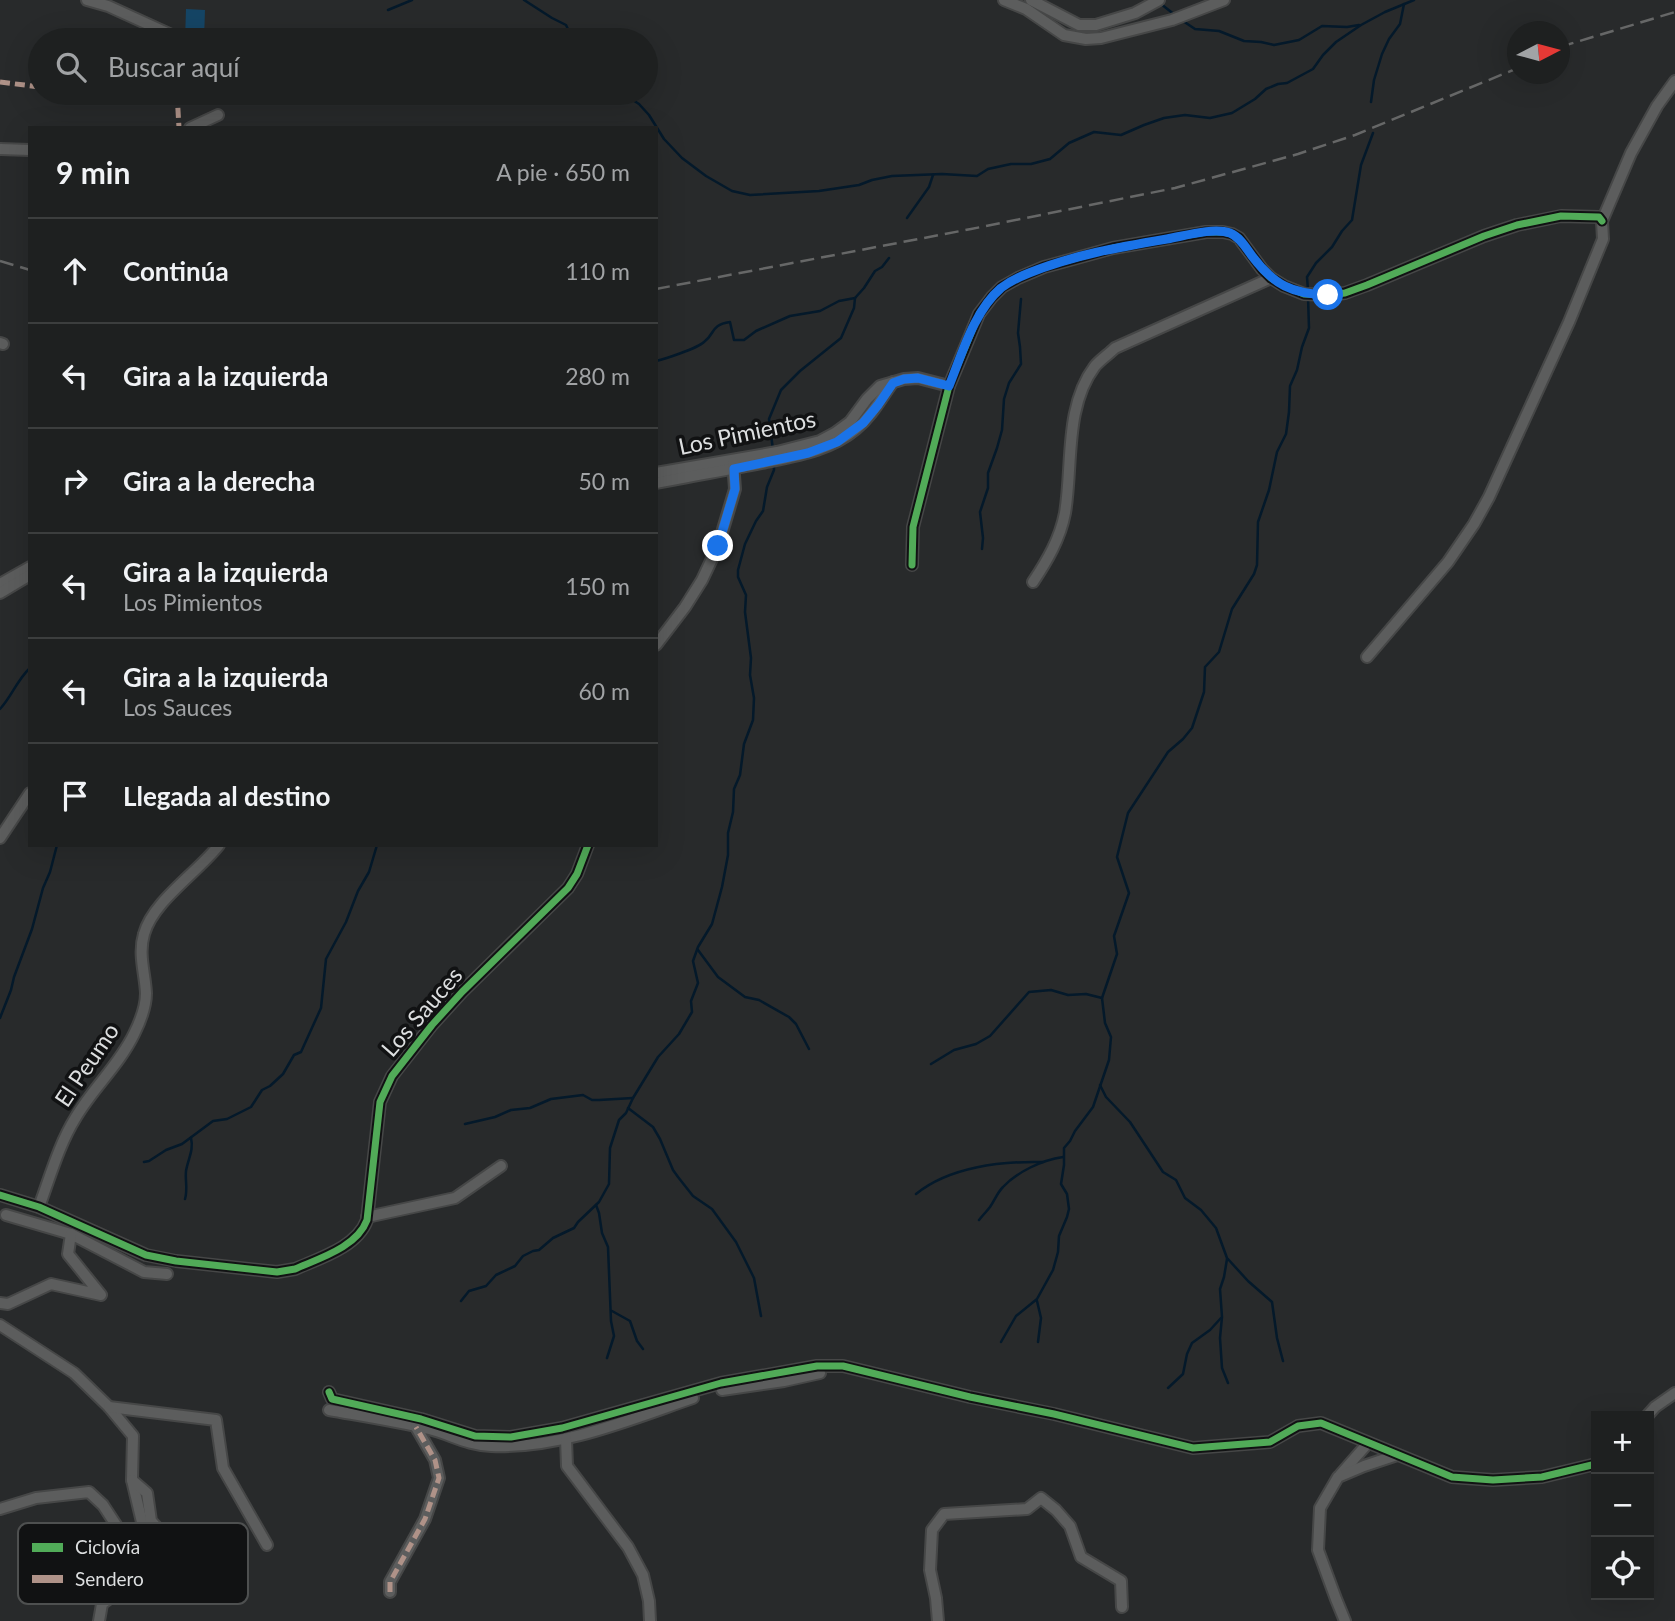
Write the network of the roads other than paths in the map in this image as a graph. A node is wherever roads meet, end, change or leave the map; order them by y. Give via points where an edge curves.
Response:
1 (87, 0) edge
2 (1004, 0) edge
3 (1031, 0) edge
4 (1159, 0) edge
5 (1224, 0) edge
6 (1049, 4) edge
7 (1063, 16) junction
8 (156, 28) edge
9 (1060, 32) junction
10 (1675, 81) edge
11 (218, 115) dead end
12 (194, 126) edge
13 (0, 149) edge
14 (28, 150) edge
15 (1602, 221) junction
16 (1270, 278) junction
17 (949, 386) junction
18 (733, 464) junction
19 (658, 473) edge
20 (658, 483) edge
21 (912, 565) dead end
22 (28, 567) edge
23 (28, 576) edge
24 (1033, 582) dead end
25 (0, 584) edge
26 (0, 593) edge
27 (658, 642) edge
28 (1367, 657) dead end
29 (28, 796) edge
30 (0, 838) edge
31 (217, 847) edge
32 (587, 847) edge
33 (500, 1166) dead end
34 (0, 1195) edge
35 (39, 1206) junction
36 (6, 1215) dead end
37 (367, 1217) junction
38 (71, 1234) junction
39 (167, 1273) dead end
40 (0, 1303) edge
41 (0, 1325) edge
42 (821, 1373) dead end
43 (328, 1392) dead end
44 (1675, 1393) edge
45 (109, 1407) junction
46 (329, 1410) dead end
47 (1651, 1411) edge
48 (416, 1426) junction
49 (566, 1439) junction
50 (1367, 1443) junction
51 (1397, 1455) junction
52 (1591, 1465) edge
53 (1338, 1477) junction
54 (132, 1479) junction
55 (0, 1509) edge
56 (114, 1523) edge
57 (142, 1523) edge
58 (154, 1523) edge
59 (267, 1545) dead end
60 (390, 1592) dead end
61 (1122, 1607) dead end
62 (650, 1621) edge
63 (938, 1621) edge
64 (1345, 1621) edge

1 - 8 street
2 - 9 street
3 - 6 street
4 - 7 street via 1096,25 1079,24
5 - 9 street via 1172,20 1101,38
6 - 7 street
7 - 9 street
10 - 15 street via 1632,153
11 - 12 street
13 - 14 street
15 - 16 street via 1599,217 1562,216 1517,225 1345,293 1304,294
15 - 28 street via 1603,240 1478,528
16 - 17 street via 1239,239 1223,232 1113,248 1044,267 1010,282 992,297 979,314
16 - 24 street via 1115,348 1095,367 1077,399 1065,514 1048,560
17 - 18 street, Los Pimientos via 904,379 893,383 863,423 837,442 808,453
17 - 21 street via 913,527
18 - 19 street, Los Pimientos
18 - 20 street, Los Pimientos
18 - 27 street via 735,489 718,546 702,580
22 - 25 street
23 - 26 street
29 - 30 street
31 - 35 street, El Peumo via 149,920 141,948 145,1005 126,1050 74,1120
32 - 37 street, Los Sauces via 568,888 462,992 392,1076 380,1102
33 - 37 street via 455,1198
34 - 35 street, Los Sauces
35 - 37 street, Los Sauces via 146,1255 277,1272 295,1269 346,1245 358,1236
36 - 38 street
38 - 39 street via 144,1272
38 - 40 street via 68,1254 101,1295 51,1284 8,1304
41 - 45 street via 74,1373
42 - 49 street via 698,1396
43 - 50 street via 332,1399 475,1436 511,1437 562,1428 721,1383 817,1366 843,1366 1193,1448 1270,1442 1298,1426 1321,1423
44 - 47 street
45 - 54 street via 133,1436
45 - 59 street via 216,1420 223,1468
46 - 48 street
48 - 49 street via 470,1444 492,1446
48 - 60 street via 435,1460 439,1478 425,1519 390,1582
49 - 62 street via 567,1466 643,1574
50 - 51 street
50 - 53 street
51 - 52 street via 1452,1478 1542,1477
51 - 53 street
53 - 64 street via 1320,1508 1318,1550
54 - 57 street
54 - 58 street via 147,1493
55 - 56 street via 36,1498 89,1492
61 - 63 street via 1121,1581 1081,1557 1070,1526 1041,1498 1027,1509 944,1514 932,1530 930,1570

